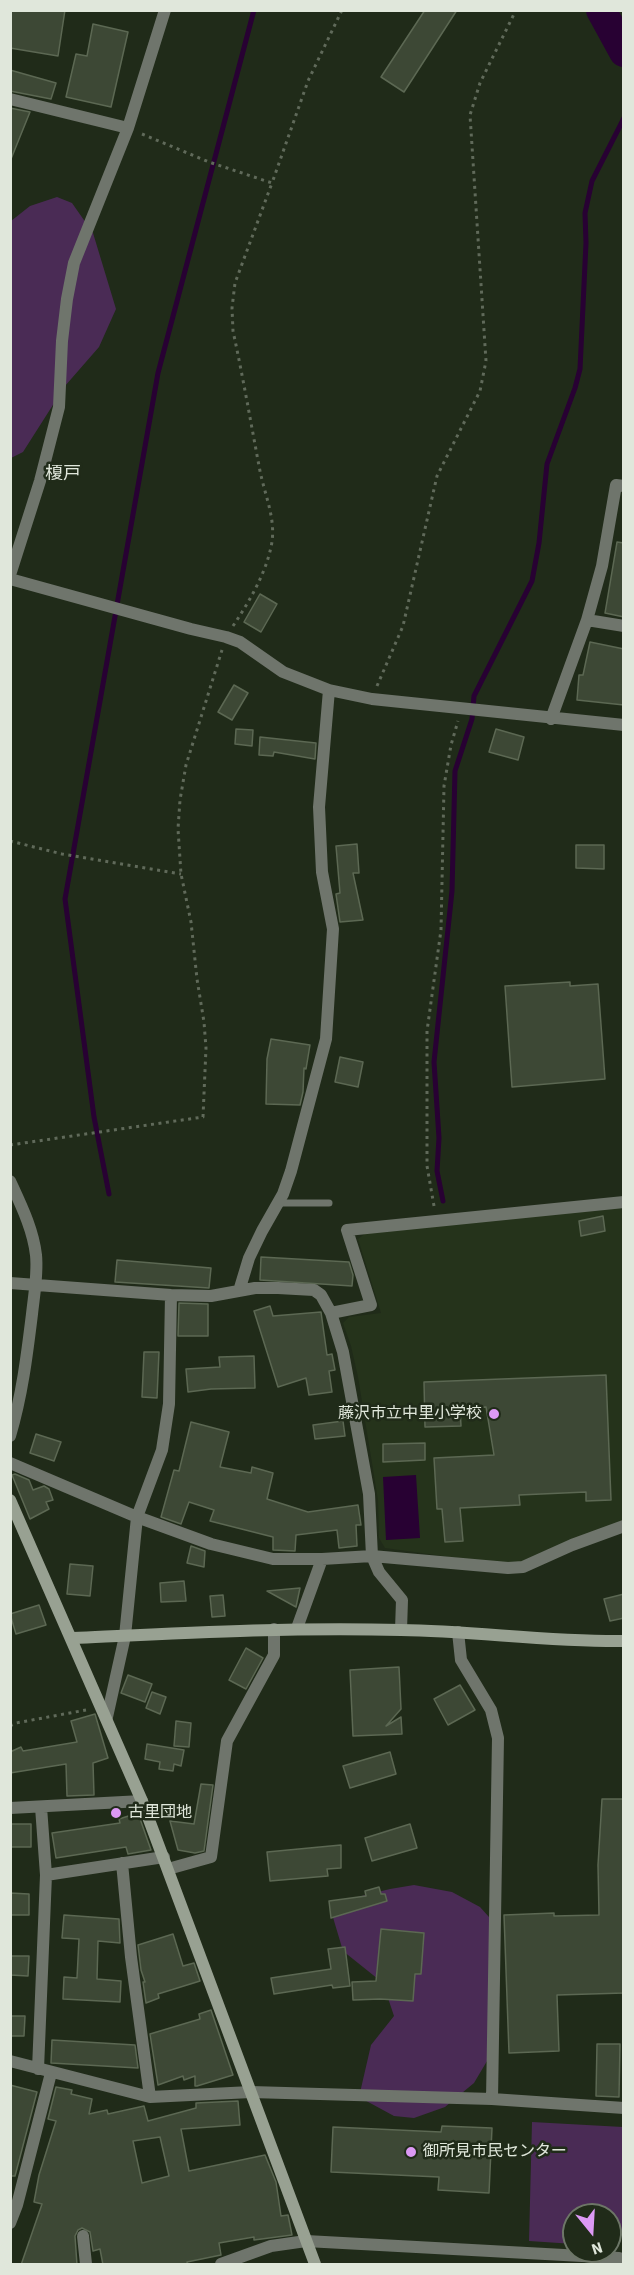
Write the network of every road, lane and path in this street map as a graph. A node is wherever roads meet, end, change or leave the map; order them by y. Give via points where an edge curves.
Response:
1 (165, 10) edge
2 (342, 10) edge
3 (516, 10) edge
4 (10, 99) edge
5 (128, 128) junction
6 (272, 183) junction
7 (624, 486) edge
8 (10, 577) edge
9 (587, 620) junction
10 (624, 626) edge
11 (226, 637) junction
12 (378, 686) dead end
13 (329, 690) junction
14 (469, 709) junction
15 (551, 718) junction
16 (624, 725) edge
17 (10, 841) edge
18 (181, 874) junction
19 (10, 1145) edge
20 (10, 1181) edge
21 (624, 1202) edge
22 (278, 1203) junction
23 (329, 1203) dead end
24 (437, 1220) junction
25 (10, 1283) edge
26 (35, 1284) junction
27 (239, 1291) junction
28 (171, 1295) junction
29 (331, 1313) junction
30 (10, 1436) edge
31 (10, 1463) edge
32 (10, 1500) edge
33 (137, 1517) junction
34 (624, 1526) edge
35 (372, 1556) junction
36 (322, 1559) junction
37 (297, 1628) junction
38 (274, 1629) junction
39 (401, 1630) junction
40 (458, 1632) junction
41 (125, 1636) junction
42 (73, 1638) junction
43 (624, 1641) edge
44 (105, 1712) junction
45 (10, 1726) edge
46 (142, 1801) junction
47 (41, 1807) junction
48 (10, 1808) edge
49 (122, 1863) junction
50 (166, 1863) junction
51 (46, 1875) junction
52 (10, 2061) edge
53 (38, 2069) junction
54 (51, 2073) junction
55 (251, 2092) junction
56 (150, 2097) junction
57 (492, 2099) junction
58 (624, 2108) edge
59 (10, 2223) edge
60 (83, 2236) dead end
61 (306, 2241) junction
62 (562, 2255) edge
63 (223, 2264) edge
64 (86, 2265) edge
65 (315, 2265) edge

1 - 5 street
2 - 6 path via 308,81
3 - 12 path via 480,83 470,116 486,361 480,391 437,476 403,626
4 - 5 street
5 - 6 path
5 - 8 street via 74,263 62,341 59,407
6 - 11 path via 235,283 232,308 233,331 272,523 272,546 254,590
7 - 9 street via 616,485 602,566
8 - 11 street
9 - 10 street
9 - 15 street
11 - 13 street via 240,642 283,672
11 - 18 path via 186,765 178,829
13 - 14 street via 372,699
13 - 22 street via 319,807 322,872 333,928 326,1040 291,1171
14 - 15 street
14 - 24 path via 451,745 444,786 441,930 427,1031 428,1166
15 - 16 street
17 - 18 path
18 - 19 path via 204,1022 203,1117
20 - 26 street via 31,1231 36,1256
21 - 24 street
22 - 23 lane
22 - 27 street via 249,1258
24 - 29 street via 347,1230 371,1305
25 - 26 street
26 - 28 street
26 - 30 street via 22,1388
27 - 28 street via 211,1296
27 - 29 street via 314,1290
28 - 33 street via 169,1404 162,1450
29 - 35 street via 343,1352 369,1494
31 - 33 street
32 - 42 street
33 - 36 street via 211,1544 273,1559
33 - 41 street
34 - 35 street via 523,1567
35 - 36 street
35 - 39 street via 379,1572 402,1600
36 - 37 street
37 - 38 street
37 - 39 street
38 - 41 street
38 - 50 street via 274,1654 227,1741 211,1857
39 - 40 street
40 - 43 street
40 - 57 street via 461,1660 491,1710 498,1738
41 - 42 street
41 - 44 street
42 - 44 street
44 - 45 path
44 - 46 street
46 - 47 street
46 - 50 street
47 - 48 street
47 - 51 street
49 - 50 street
49 - 51 street
49 - 56 street
50 - 55 street
51 - 53 street
52 - 53 street
53 - 54 street
54 - 56 street
54 - 59 street
55 - 56 street
55 - 57 street
55 - 61 street
57 - 58 street
60 - 64 street
61 - 62 street
61 - 63 street via 271,2246
61 - 65 street

